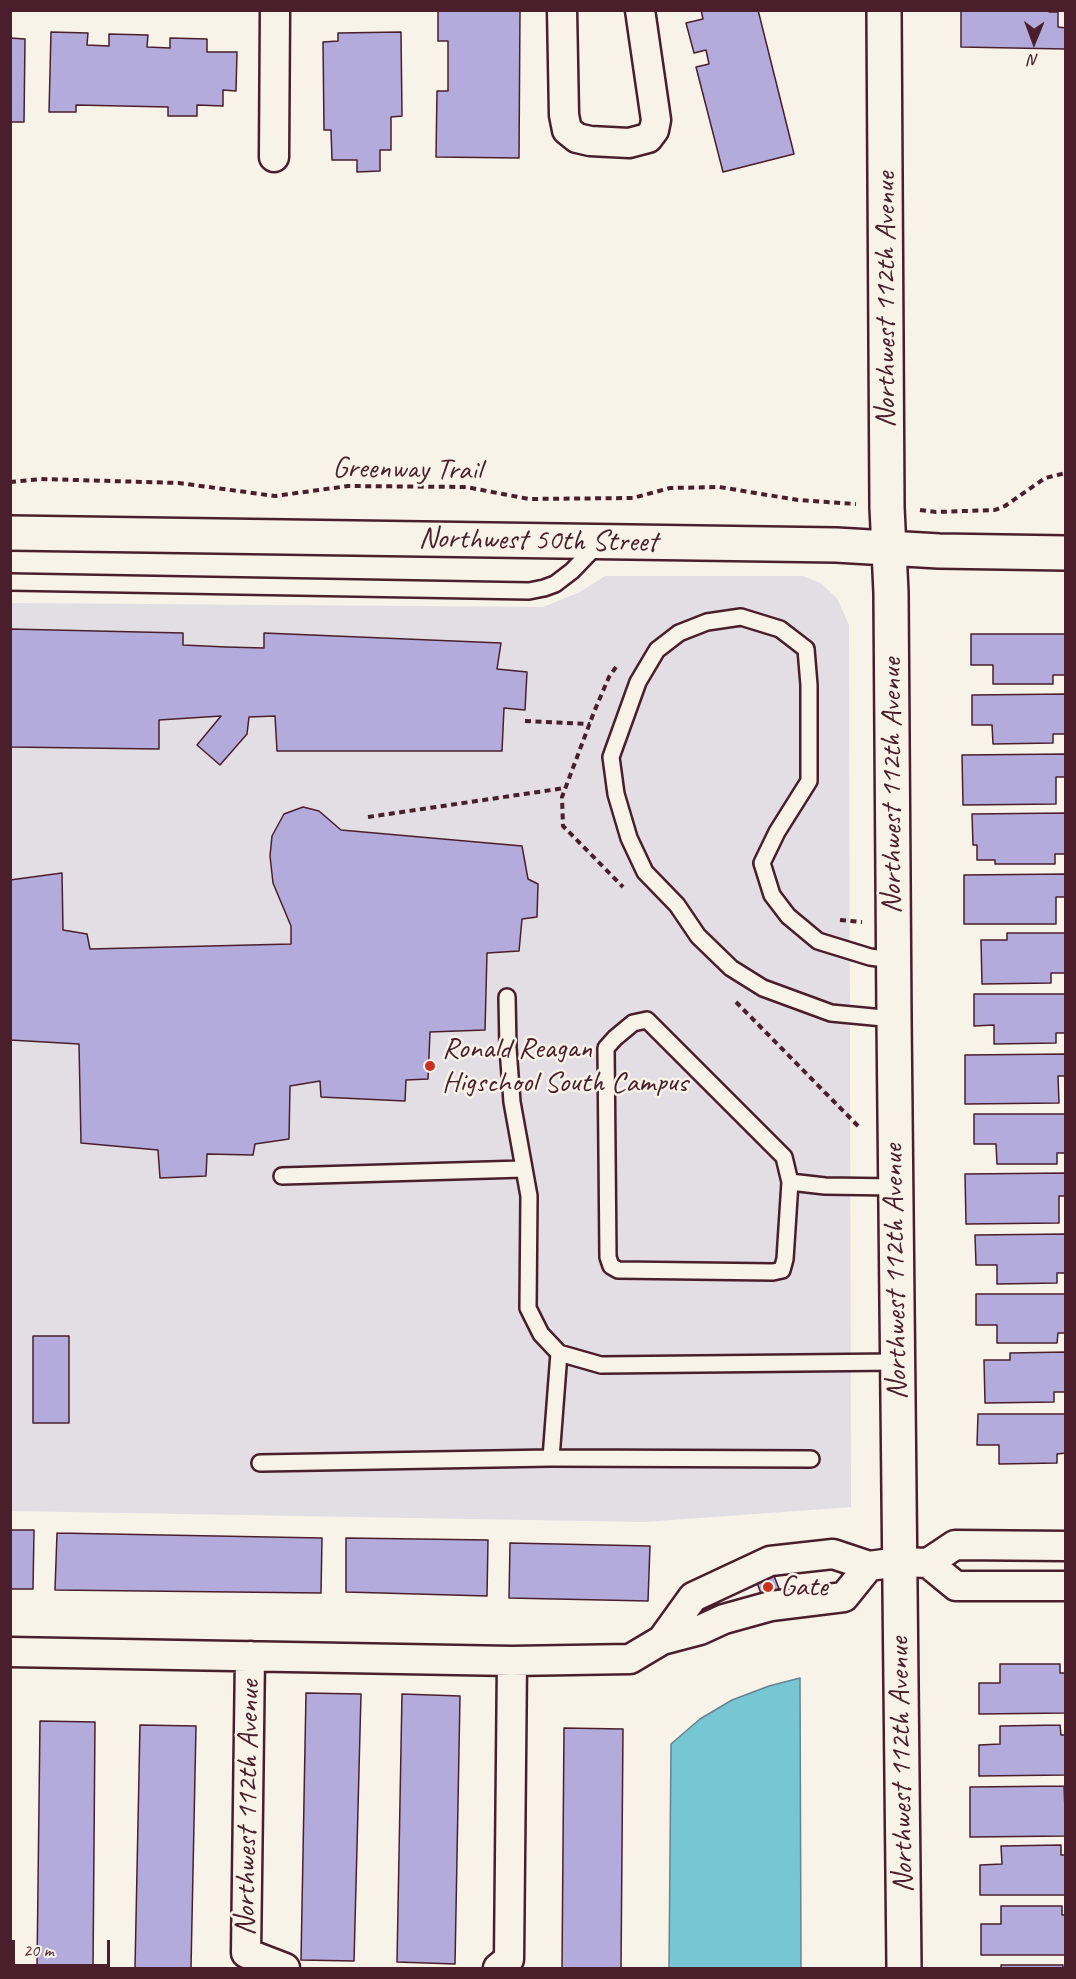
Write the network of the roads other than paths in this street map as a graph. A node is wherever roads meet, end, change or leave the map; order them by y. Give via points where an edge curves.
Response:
1 (275, 10) edge
2 (562, 10) edge
3 (640, 10) edge
4 (884, 10) edge
5 (274, 157) dead end
6 (10, 533) edge
7 (600, 542) junction
8 (889, 548) junction
9 (1065, 553) edge
10 (10, 582) edge
11 (893, 960) junction
12 (507, 997) dead end
13 (894, 1019) junction
14 (523, 1169) junction
15 (282, 1176) dead end
16 (790, 1182) junction
17 (896, 1187) junction
18 (559, 1353) junction
19 (897, 1362) junction
20 (551, 1458) junction
21 (811, 1459) dead end
22 (260, 1463) dead end
23 (1065, 1546) edge
24 (899, 1564) junction
25 (1065, 1586) edge
26 (720, 1603) junction
27 (10, 1652) edge
28 (250, 1656) junction
29 (512, 1661) junction
30 (285, 1968) edge
31 (498, 1968) edge
32 (904, 1968) edge

1 - 5 street
2 - 3 street via 567,130 590,141 629,143 648,138 656,120
4 - 8 street, Northwest 112th Avenue
6 - 7 street, Northwest 50th Street
7 - 8 street, Northwest 50th Street
7 - 10 lane via 555,584 529,591
8 - 9 street, Northwest 50th Street
8 - 11 street, Northwest 112th Avenue
11 - 13 street, Northwest 112th Avenue
11 - 13 lane via 818,941 788,916 772,895 762,863 809,781 806,649 780,629 741,617 708,621 679,633 657,651 638,682 611,757 628,838 645,872 677,905 698,936 731,968 763,988 831,1013
12 - 14 lane via 512,1102
13 - 17 street, Northwest 112th Avenue
14 - 15 lane
14 - 18 lane via 528,1196 528,1308 541,1334
16 - 16 lane via 784,1157 647,1020 633,1023 606,1048 611,1266 630,1271 782,1270
16 - 17 lane
17 - 19 street, Northwest 112th Avenue
18 - 19 lane via 601,1365
18 - 20 lane
19 - 24 street, Northwest 112th Avenue
20 - 21 lane
20 - 22 lane
23 - 24 street, Northwest 112th Avenue via 955,1545
24 - 25 street, Northwest 112th Avenue via 956,1586
24 - 26 street, Northwest 112th Avenue via 844,1597 771,1606
24 - 26 street, Northwest 112th Avenue via 833,1554 770,1561
24 - 32 street, Northwest 112th Avenue
26 - 29 street, Northwest 112th Avenue via 700,1630 662,1640 630,1659
27 - 28 street, Northwest 112th Avenue
28 - 29 street, Northwest 112th Avenue
28 - 30 street, Northwest 112th Avenue via 246,1953
29 - 31 street via 509,1959

